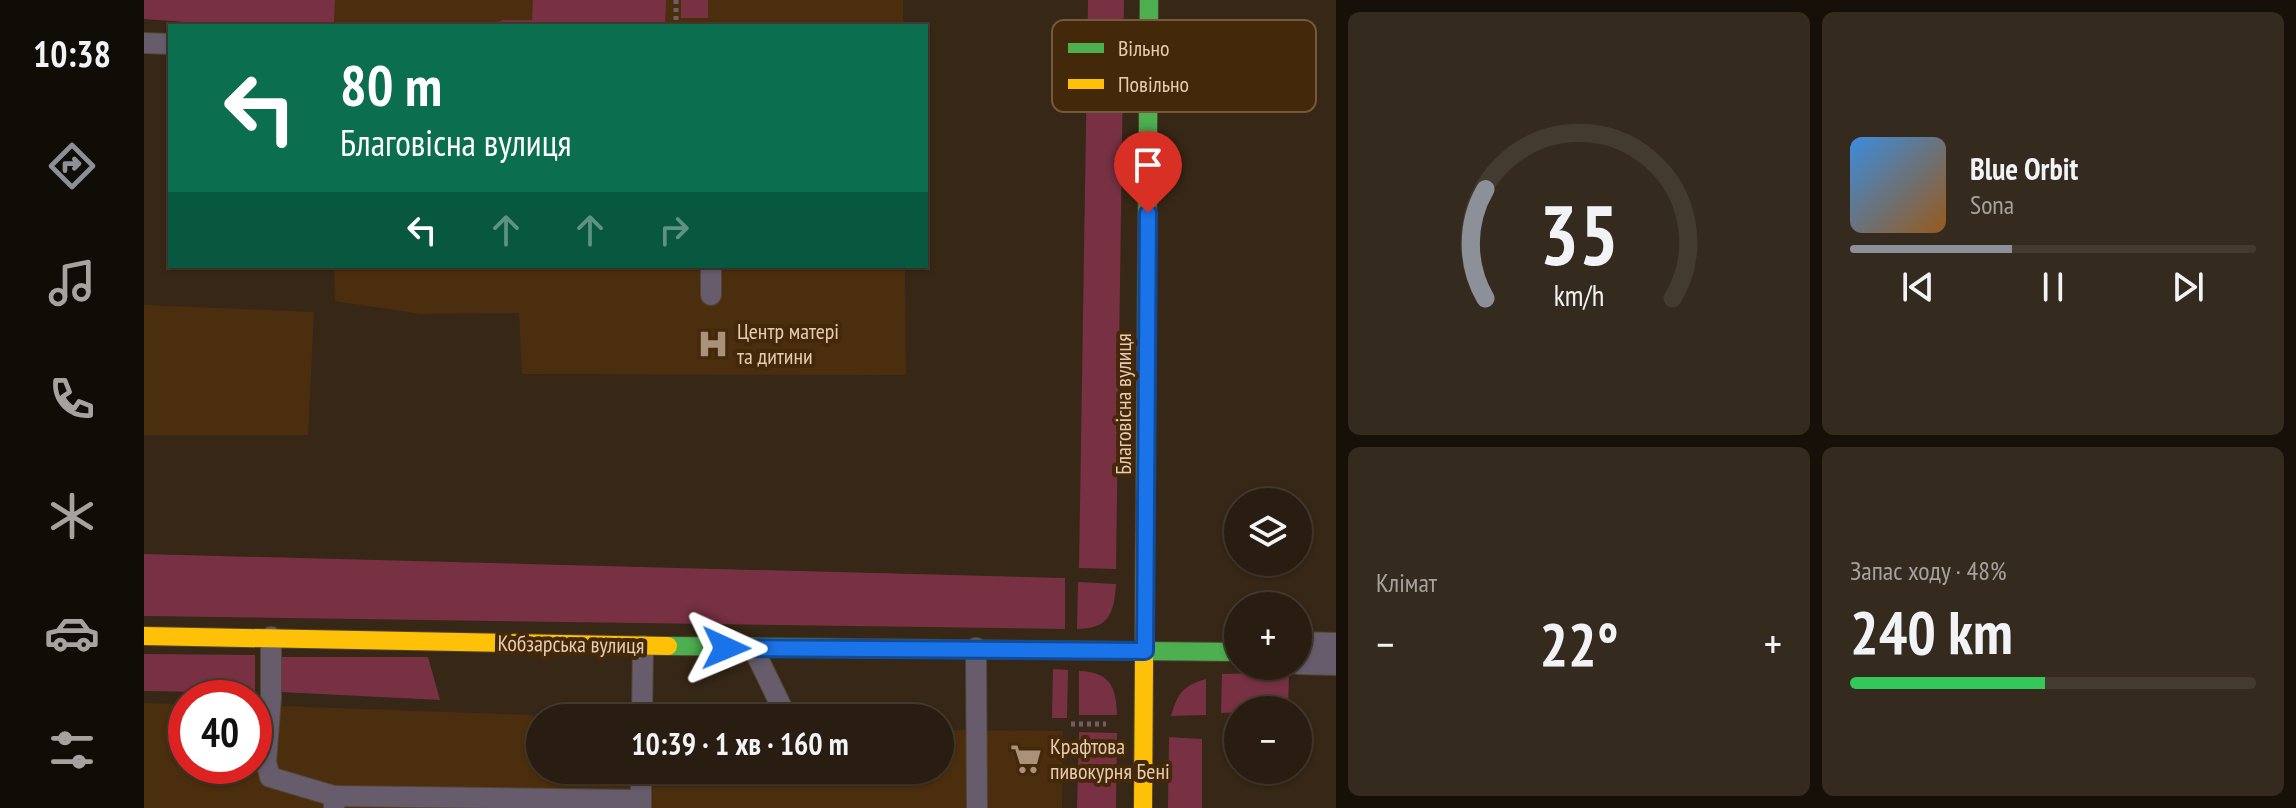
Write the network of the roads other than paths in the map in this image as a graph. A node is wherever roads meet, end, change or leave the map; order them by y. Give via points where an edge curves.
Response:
1 (1149, 0) edge
2 (1149, 20) edge
3 (144, 43) edge
4 (168, 44) edge
5 (1148, 112) edge
6 (711, 268) edge
7 (711, 295) dead end
8 (144, 636) edge
9 (271, 637) junction
10 (643, 646) junction
11 (753, 648) junction
12 (976, 648) junction
13 (1145, 651) junction
14 (1224, 652) edge
15 (1312, 653) edge
16 (1336, 654) edge
17 (642, 704) edge
18 (780, 704) edge
19 (641, 784) edge
20 (334, 802) edge
21 (640, 804) edge
22 (977, 808) edge
23 (1143, 808) edge

1 - 2 street, Благовісна вулиця
3 - 4 lane
5 - 13 street, Благовісна вулиця
6 - 7 lane
8 - 9 street, Кобзарська вулиця
9 - 10 street, Кобзарська вулиця
9 - 20 lane via 266,762 270,777
10 - 11 street, Кобзарська вулиця
10 - 17 lane
11 - 12 street, Кобзарська вулиця
11 - 18 lane
12 - 13 street, Кобзарська вулиця
12 - 22 lane
13 - 14 street, Кобзарська вулиця
13 - 23 street, Благовісна вулиця
15 - 16 street
19 - 21 lane
20 - 21 lane

